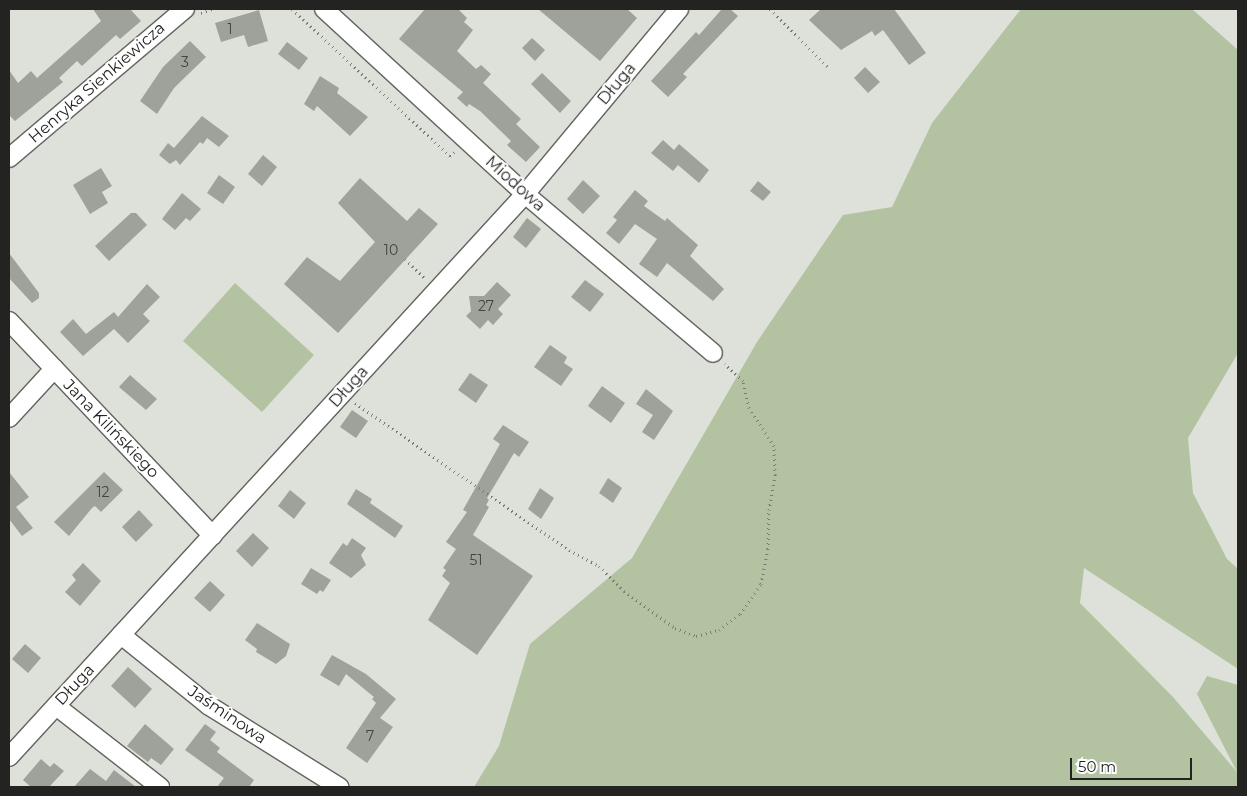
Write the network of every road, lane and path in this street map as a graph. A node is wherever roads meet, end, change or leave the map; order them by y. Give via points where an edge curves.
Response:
1 (185, 9) edge
2 (292, 9) edge
3 (324, 9) edge
4 (679, 9) edge
5 (770, 9) edge
6 (827, 66) dead end
7 (459, 148) dead end
8 (9, 158) edge
9 (525, 194) junction
10 (405, 259) dead end
11 (430, 282) dead end
12 (9, 321) edge
13 (713, 353) joint
14 (54, 369) junction
15 (342, 394) junction
16 (9, 418) edge
17 (213, 536) junction
18 (121, 635) junction
19 (56, 706) junction
20 (9, 757) edge
21 (160, 787) edge
22 (339, 787) edge

1 - 8 street, Henryka Sienkiewicza
2 - 7 path via 450,156
3 - 9 street, Miodowa
4 - 9 street, Długa
5 - 6 path
9 - 13 street, Miodowa
9 - 15 street, Długa
10 - 11 path
12 - 14 street, Jana Kilińskiego
13 - 15 path via 743,381 749,408 774,446 775,475 761,584 740,614 719,630 696,636 675,628 624,590 599,566 569,550
14 - 16 street
14 - 17 street, Jana Kilińskiego
15 - 17 street, Długa
17 - 18 street, Długa
18 - 19 street, Długa
18 - 22 street, Jaśminowa via 208,705
19 - 20 street, Długa
19 - 21 street

